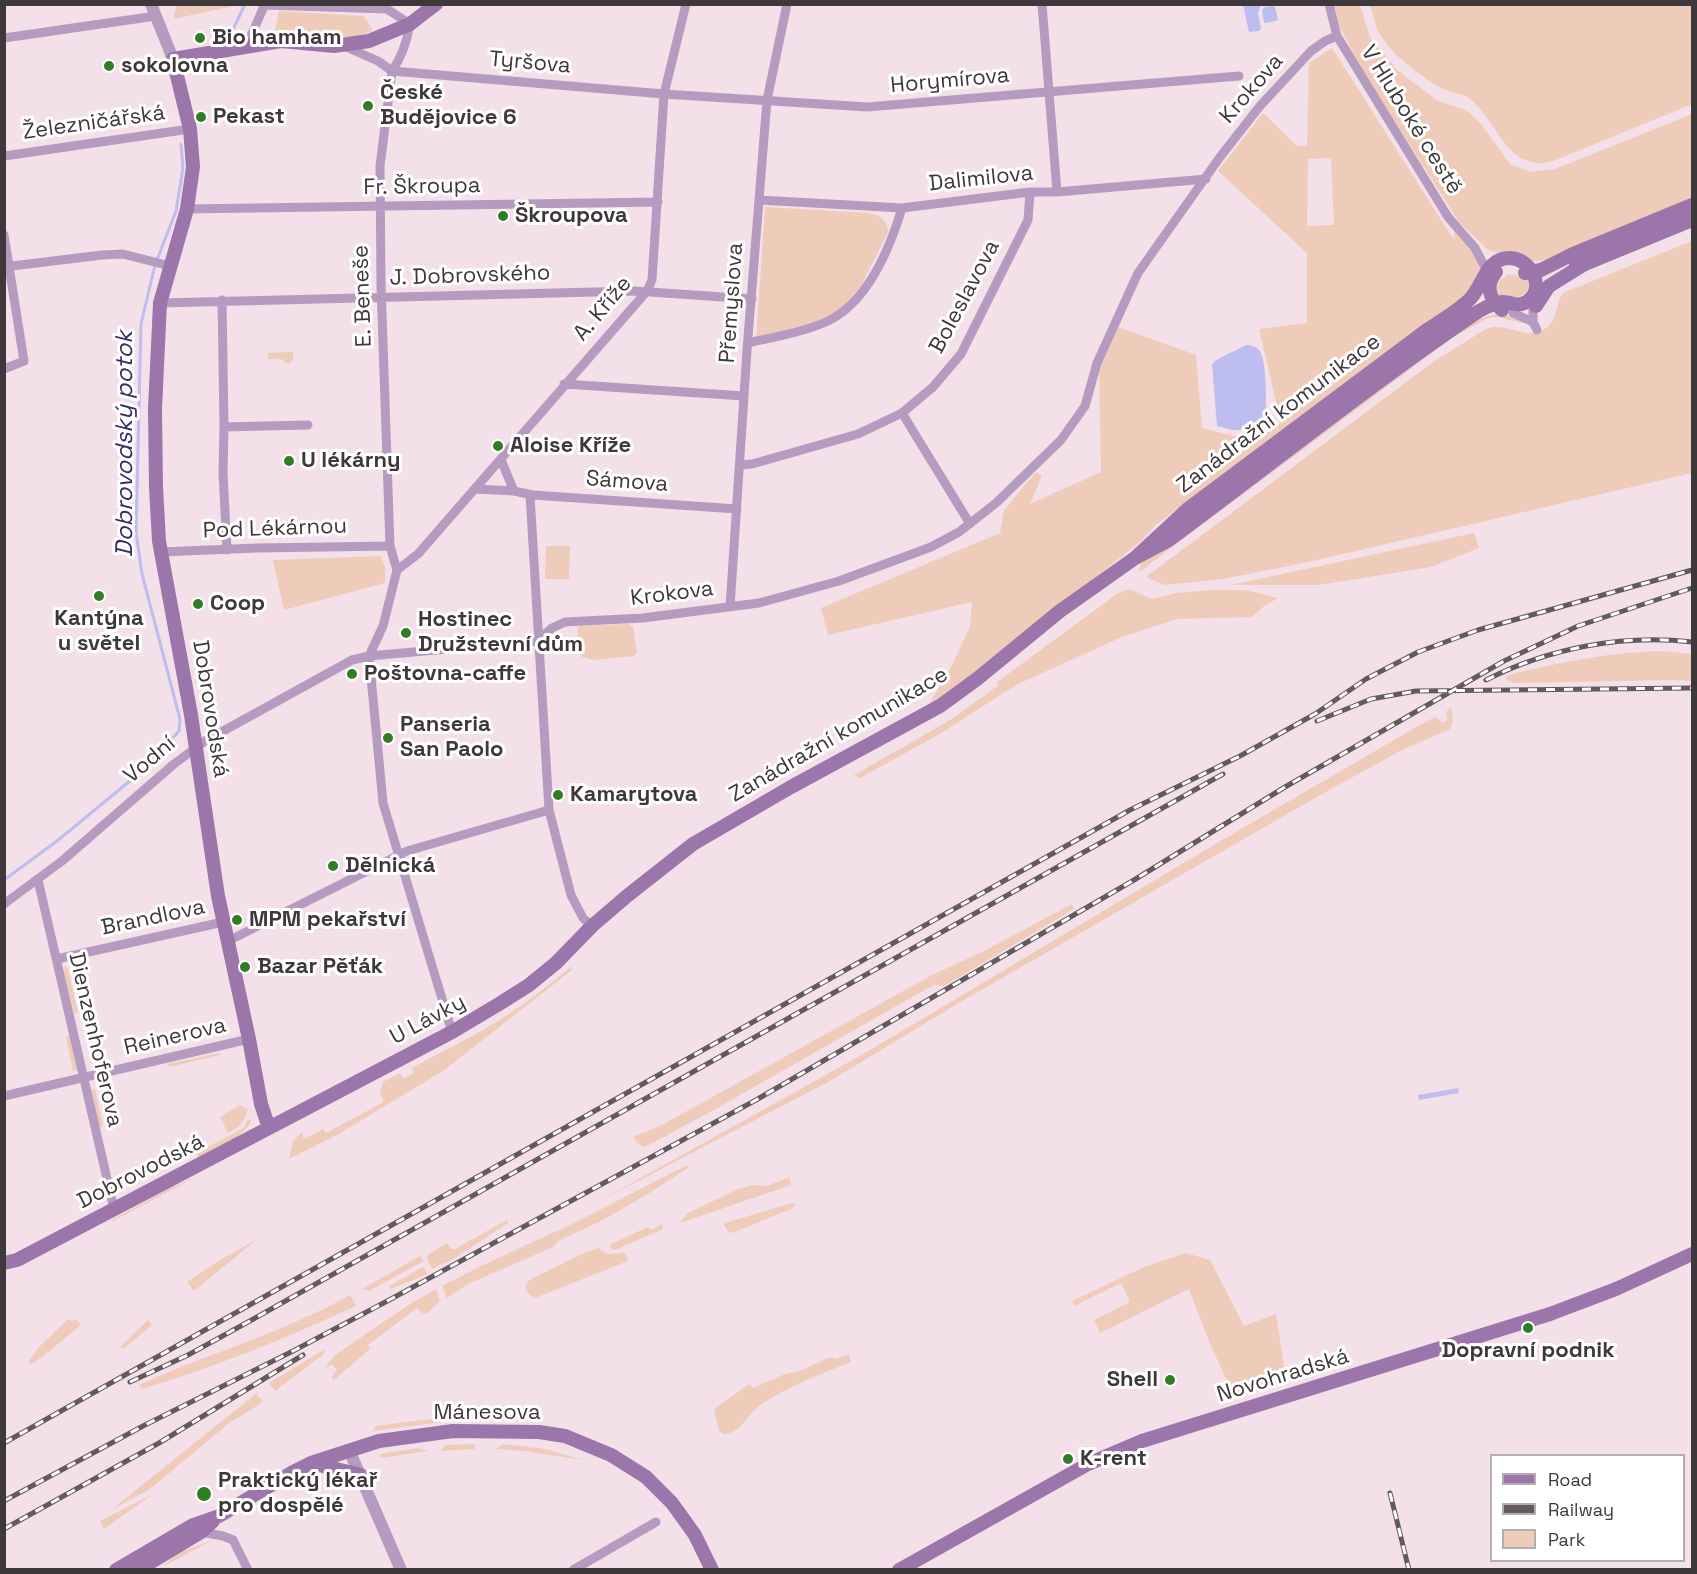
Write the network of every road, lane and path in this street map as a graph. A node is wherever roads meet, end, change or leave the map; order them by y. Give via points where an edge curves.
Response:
1 (436, 4) edge
2 (686, 4) edge
3 (787, 4) edge
4 (1042, 4) edge
5 (1329, 4) edge
6 (265, 5) edge
7 (154, 10) edge
8 (410, 24) junction
9 (1337, 36) junction
10 (4, 38) edge
11 (247, 45) junction
12 (343, 45) junction
13 (173, 59) junction
14 (392, 71) junction
15 (1239, 76) dead end
16 (1049, 92) junction
17 (664, 94) junction
18 (767, 100) junction
19 (190, 129) junction
20 (4, 156) edge
21 (1206, 179) junction
22 (1030, 192) junction
23 (1057, 192) junction
24 (759, 200) junction
25 (658, 202) junction
26 (1692, 205) edge
27 (380, 207) junction
28 (902, 208) junction
29 (187, 209) junction
30 (1692, 220) edge
31 (4, 235) edge
32 (1475, 248) junction
33 (1502, 260) junction
34 (166, 265) junction
35 (1583, 265) junction
36 (7, 267) edge
37 (1529, 268) junction
38 (1489, 278) junction
39 (647, 291) junction
40 (381, 297) junction
41 (752, 299) junction
42 (222, 300) junction
43 (160, 303) junction
44 (1503, 309) junction
45 (1534, 309) junction
46 (748, 344) junction
47 (4, 369) edge
48 (564, 384) junction
49 (744, 396) junction
50 (902, 413) junction
51 (309, 425) dead end
52 (224, 427) junction
53 (501, 460) junction
54 (740, 465) junction
55 (475, 489) junction
56 (514, 491) junction
57 (530, 495) junction
58 (737, 509) junction
59 (970, 524) junction
60 (390, 546) junction
61 (227, 550) junction
62 (161, 552) junction
63 (1136, 558) junction
64 (398, 570) junction
65 (730, 606) junction
66 (537, 641) junction
67 (369, 656) junction
68 (196, 748) junction
69 (549, 810) junction
70 (398, 856) junction
71 (38, 880) junction
72 (4, 904) edge
73 (223, 922) junction
74 (592, 926) junction
75 (228, 941) junction
76 (57, 959) junction
77 (452, 1032) junction
78 (249, 1039) junction
79 (82, 1078) junction
80 (4, 1096) edge
81 (269, 1128) junction
82 (114, 1209) junction
83 (1692, 1254) edge
84 (4, 1263) edge
85 (349, 1450) junction
86 (311, 1463) junction
87 (361, 1475) junction
88 (219, 1516) junction
89 (656, 1522) dead end
90 (201, 1532) junction
91 (116, 1569) edge
92 (138, 1569) edge
93 (248, 1569) edge
94 (401, 1569) edge
95 (573, 1569) edge
96 (712, 1569) edge
97 (899, 1569) edge

1 - 8 main road
2 - 17 street, A. Kříže
3 - 18 street, Přemyslova
4 - 16 street
5 - 9 street, V Hluboké cestě
6 - 8 street via 383,9
6 - 11 street
7 - 10 street
7 - 13 street, Dobrovodská
8 - 12 main road via 376,39
8 - 14 street, E. Beneše
9 - 21 street, Krokova via 1311,51 1260,106
9 - 32 street, V Hluboké cestě via 1448,217
11 - 12 main road via 284,41
11 - 13 main road
12 - 14 street
13 - 19 main road, Dobrovodská
14 - 17 street, Tyršova
14 - 27 street, E. Beneše via 380,166
15 - 16 street, Horymírova
16 - 18 street, Horymírova via 867,107
16 - 23 street
17 - 18 street, Horymírova
17 - 25 street, A. Kříže
18 - 24 street, Přemyslova
19 - 20 street, Železničářská
19 - 29 main road, Dobrovodská via 193,167
21 - 23 street, Dalimilova
21 - 59 street, Krokova via 1138,273 1097,363 1085,406 1061,440
22 - 23 street, Dalimilova
22 - 28 street, Dalimilova
22 - 50 street, Boleslavova via 1028,220 961,354 933,387
24 - 28 street, Dalimilova
24 - 41 street, Přemyslova
25 - 27 street, Fr. Škroupa
25 - 39 street, A. Kříže via 652,280
26 - 37 main road
27 - 29 street, Fr. Škroupa
27 - 40 street, E. Beneše
28 - 46 street via 880,262 849,306 822,323
29 - 34 main road, Dobrovodská
30 - 35 main road
31 - 36 street
32 - 33 street, V Hluboké cestě
32 - 38 street, V Hluboké cestě
33 - 37 main road via 1513,258
33 - 38 main road
34 - 36 street via 123,254
34 - 43 main road, Dobrovodská
35 - 45 main road via 1549,285
35 - 45 main road via 1540,282
36 - 47 street via 24,361
37 - 38 main road via 1525,273 1506,267
37 - 45 main road
38 - 44 main road via 1490,294
38 - 63 main road, Zanádražní komunikace via 1483,298 1424,332 1189,507
39 - 40 street, J. Dobrovského
39 - 41 street, J. Dobrovského
39 - 48 street, A. Kříže
40 - 42 street, J. Dobrovského
40 - 60 street, E. Beneše
41 - 46 street, Přemyslova
42 - 43 street, J. Dobrovského
42 - 52 street
43 - 62 main road, Dobrovodská via 155,462
44 - 45 main road via 1521,313
44 - 45 main road via 1502,302 1519,305 1527,301
44 - 63 main road, Zanádražní komunikace via 1476,313 1168,540
46 - 49 street, Přemyslova
48 - 49 street
48 - 53 street, A. Kříže
49 - 54 street, Přemyslova
50 - 54 street, Boleslavova via 858,434
50 - 59 street
51 - 52 street
52 - 61 street
53 - 55 street, A. Kříže
53 - 56 street
54 - 58 street, Přemyslova
55 - 56 street, Sámova
55 - 64 street, A. Kříže via 418,554
56 - 57 street, Sámova
57 - 58 street, Sámova
57 - 66 street
58 - 65 street, Přemyslova
59 - 65 street, Krokova via 931,547 839,581 759,603
60 - 61 street, Pod Lékárnou
60 - 64 street, E. Beneše
61 - 62 street, Pod Lékárnou
62 - 68 main road, Dobrovodská
63 - 74 main road, Zanádražní komunikace via 1060,611 940,705 693,844
64 - 67 street
65 - 66 street, Krokova via 643,618 565,622
66 - 67 street
66 - 69 street
67 - 68 street, Vodní via 344,665
67 - 70 street via 383,803
68 - 71 street, Vodní
68 - 73 main road, Dobrovodská
69 - 70 street
69 - 74 street via 572,895 578,910
70 - 75 street
70 - 77 street
71 - 72 street, Vodní
71 - 76 street, Dienzenhoferova
73 - 75 main road, Dobrovodská
73 - 76 street, Brandlova
74 - 77 main road, U Lávky via 529,984
75 - 78 main road, Dobrovodská
76 - 79 street, Dienzenhoferova
77 - 81 main road, U Lávky
78 - 79 street, Reinerova
78 - 81 main road, Dobrovodská
79 - 80 street, Reinerova
79 - 82 street, Dienzenhoferova
81 - 82 main road, Dobrovodská
82 - 84 main road, Dobrovodská
83 - 97 main road, Novohradská via 1550,1314 1142,1441 1088,1464
85 - 86 main road, Mánesova
85 - 87 street
85 - 96 main road, Mánesova via 397,1437 453,1431 539,1432 565,1437 611,1455 646,1477 672,1503 695,1535
86 - 87 main road
86 - 88 main road, Mánesova
87 - 94 street
88 - 90 main road
88 - 91 main road via 193,1525
89 - 95 street
90 - 92 main road
90 - 93 street via 232,1540

